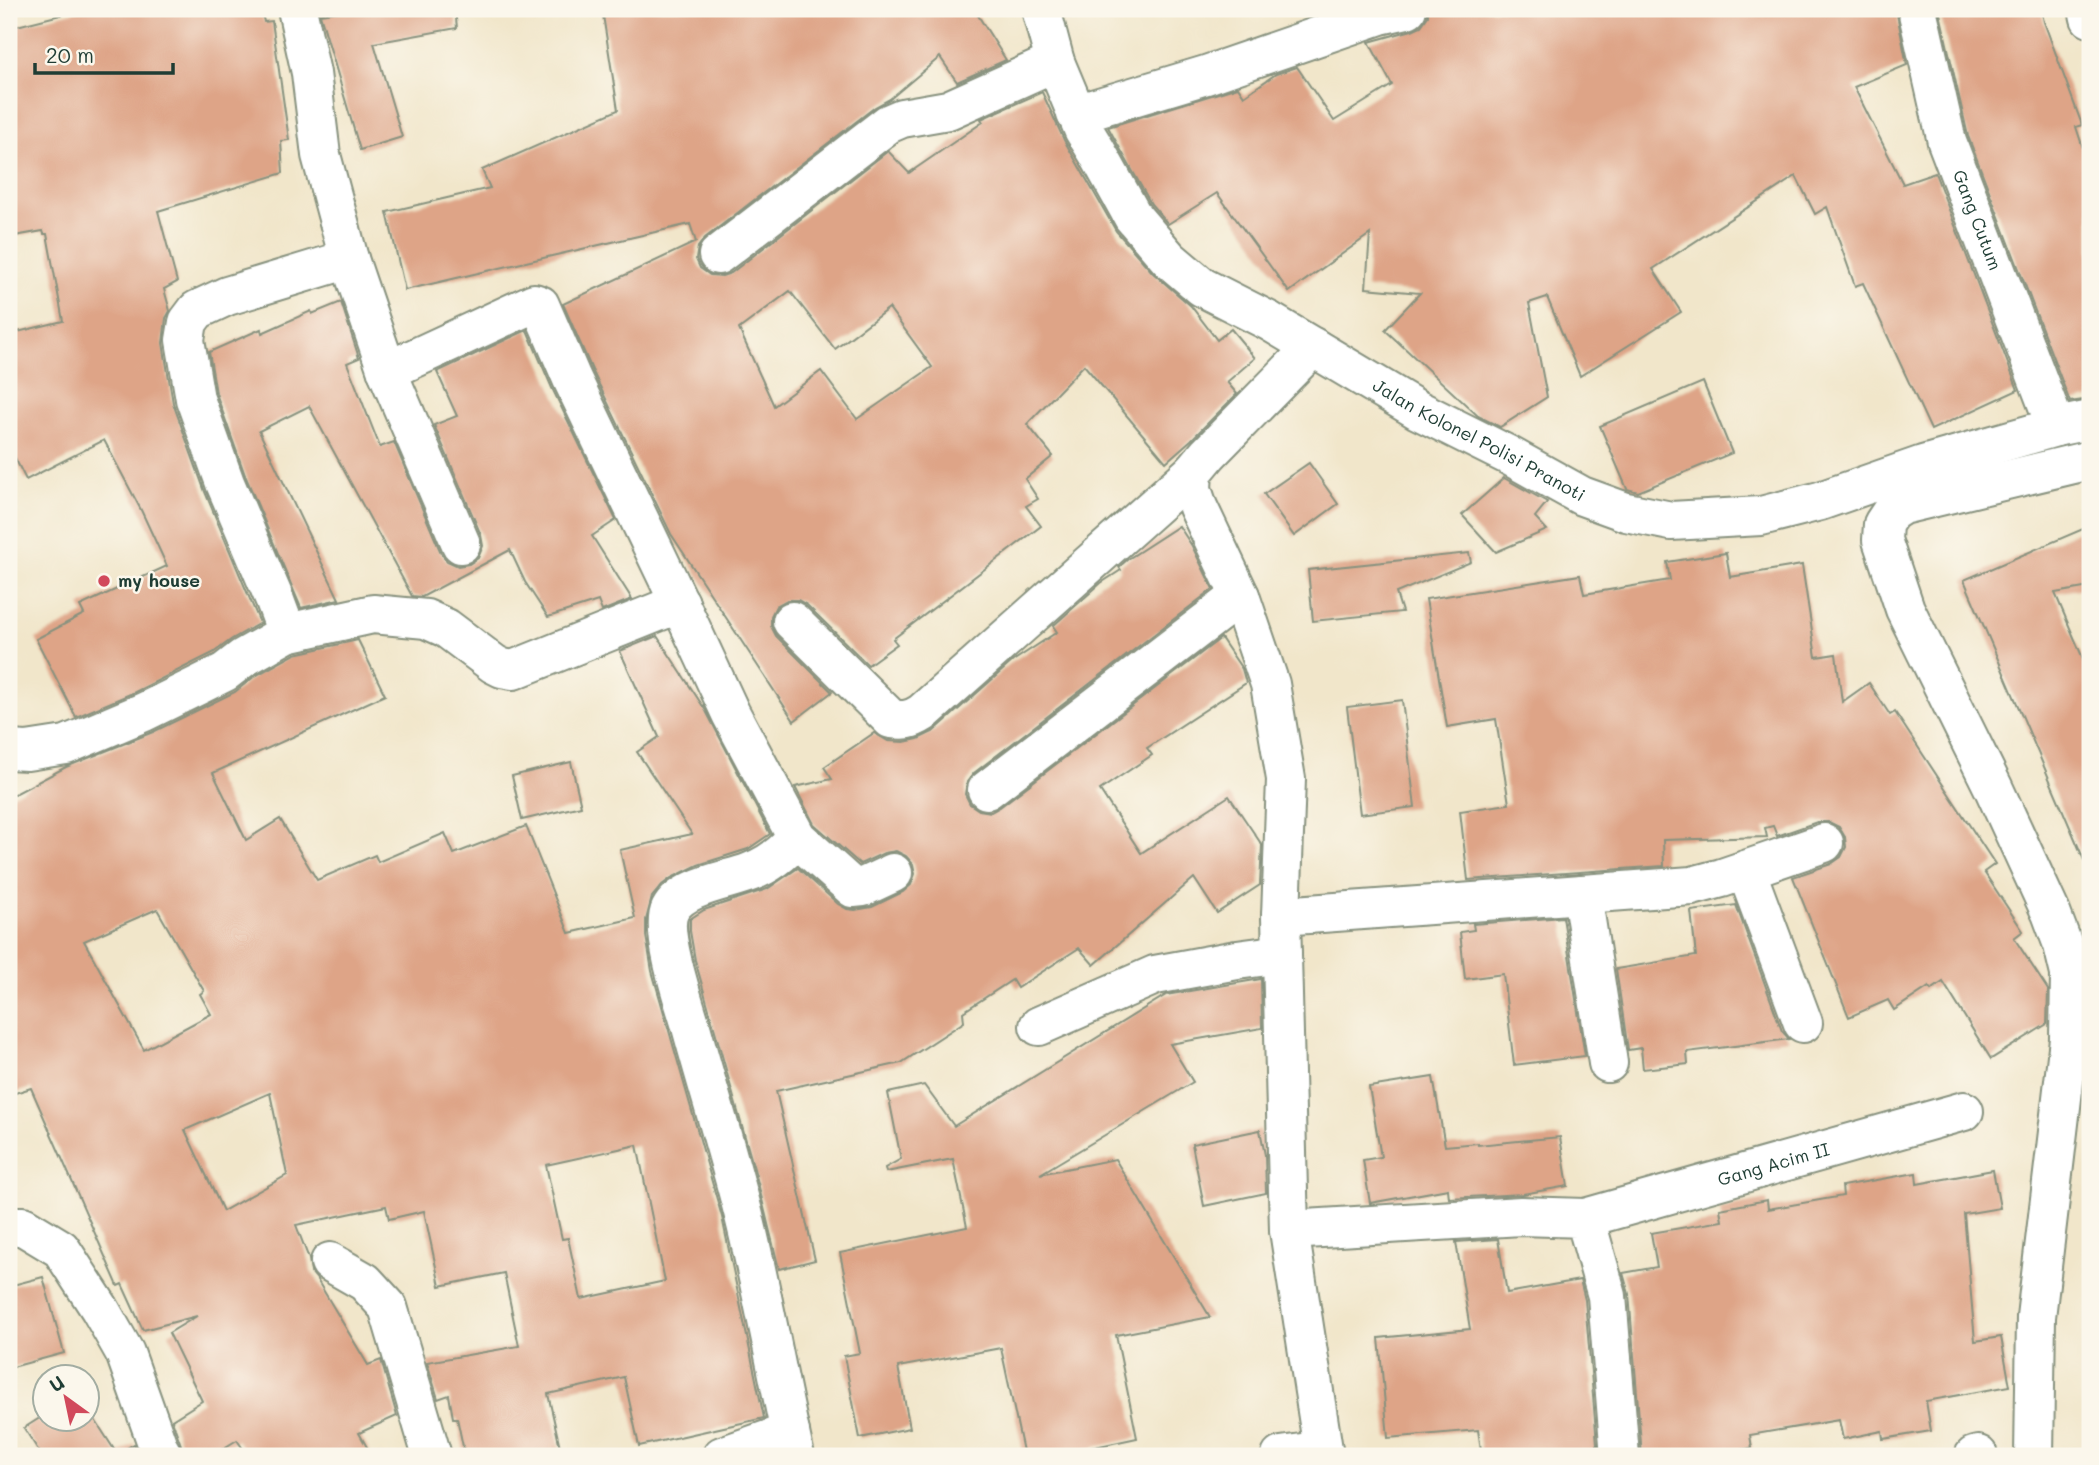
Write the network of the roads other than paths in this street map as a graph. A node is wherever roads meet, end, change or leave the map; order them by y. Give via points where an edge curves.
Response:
1 (296, 9) edge
2 (1041, 9) edge
3 (1407, 9) edge
4 (1917, 9) edge
5 (2088, 9) edge
6 (2090, 18) edge
7 (1055, 62) junction
8 (1076, 114) junction
9 (718, 255) dead end
10 (349, 260) junction
11 (1313, 347) junction
12 (387, 370) junction
13 (2073, 424) edge
14 (2090, 460) edge
15 (1193, 472) junction
16 (461, 544) dead end
17 (1240, 596) junction
18 (680, 603) junction
19 (792, 621) dead end
20 (287, 633) junction
21 (9, 750) edge
22 (987, 789) dead end
23 (797, 838) junction
24 (1824, 843) dead end
25 (1746, 870) junction
26 (893, 873) dead end
27 (1582, 894) junction
28 (1281, 916) junction
29 (1282, 954) junction
30 (1803, 1023) dead end
31 (1039, 1026) dead end
32 (1608, 1063) dead end
33 (1964, 1111) dead end
34 (1585, 1218) junction
35 (9, 1226) edge
36 (1289, 1230) junction
37 (330, 1262) dead end
38 (792, 1444) edge
39 (1324, 1453) edge
40 (163, 1456) edge
41 (432, 1456) edge
42 (722, 1456) edge
43 (1282, 1456) edge
44 (1620, 1456) edge
45 (2034, 1456) edge

1 - 10 street via 311,73 321,155
2 - 7 street, Jalan Kolonel Polisi Pranoti
3 - 8 street
4 - 13 street, Gang Cutum via 1947,142
5 - 6 street
7 - 8 street, Jalan Kolonel Polisi Pranoti
7 - 9 street via 948,110 888,124
8 - 11 street, Jalan Kolonel Polisi Pranoti via 1133,217 1169,259 1202,287
10 - 12 street
10 - 20 street via 227,296 197,310 188,322 185,340 199,411
11 - 13 street, Jalan Kolonel Polisi Pranoti via 1418,410 1582,496 1671,522 1761,516
11 - 15 street
12 - 16 street
12 - 18 street via 540,304
14 - 45 street via 1902,505 1883,524 1882,540 1905,609 2051,913 2070,974 2069,1039 2036,1317
15 - 17 street via 1198,507
15 - 19 street via 913,719 891,719
17 - 22 street
17 - 28 street via 1270,684 1286,779
18 - 20 street via 513,670 494,664 446,628 426,619 373,614
18 - 23 street via 731,714
20 - 21 street via 225,672 66,745
23 - 26 street via 853,888
23 - 38 street via 775,859 751,872 687,894 667,918 682,997 743,1213
24 - 25 street
25 - 27 street via 1692,886
25 - 30 street
27 - 28 street
27 - 32 street
28 - 29 street
29 - 31 street via 1155,975
29 - 36 street
33 - 34 street, Gang Acim II
34 - 36 street, Gang Acim II via 1512,1216
34 - 44 street via 1607,1296
35 - 40 street via 23,1226 61,1249 125,1353
36 - 39 street
37 - 41 street via 365,1283 388,1307
38 - 42 street
39 - 43 street

